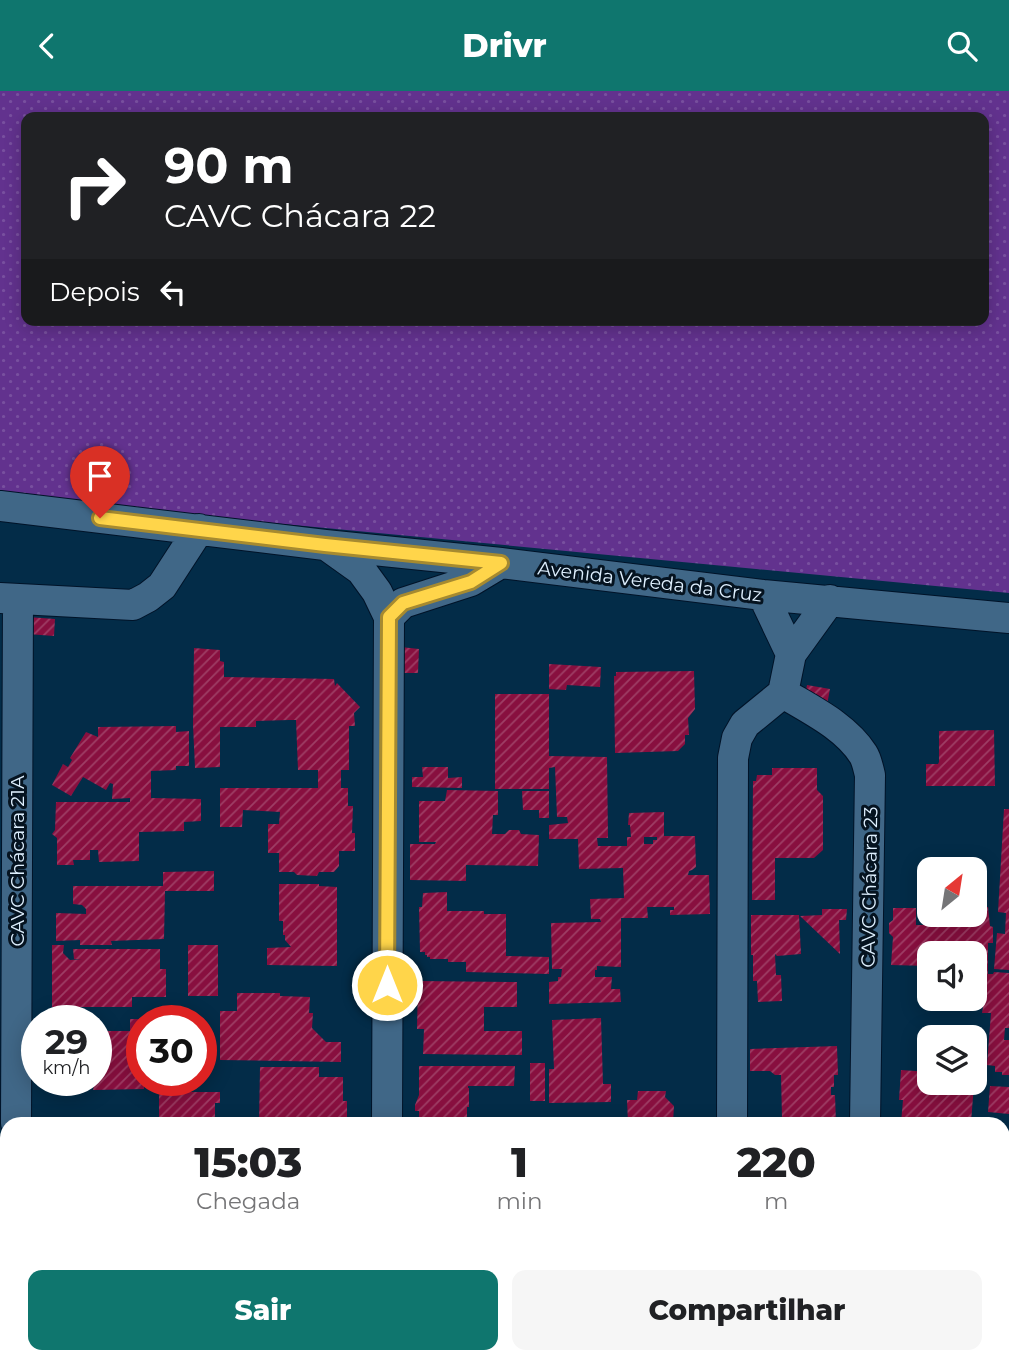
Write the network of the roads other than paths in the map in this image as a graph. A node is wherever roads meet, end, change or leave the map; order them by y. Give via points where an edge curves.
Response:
1 (0, 506) edge
2 (199, 529) junction
3 (325, 545) junction
4 (501, 563) junction
5 (763, 595) junction
6 (9, 599) edge
7 (830, 600) junction
8 (389, 617) junction
9 (1009, 618) edge
10 (792, 654) junction
11 (783, 694) junction
12 (16, 1117) edge
13 (387, 1117) edge
14 (732, 1117) edge
15 (865, 1117) edge

1 - 2 street, Avenida Vereda da Cruz
2 - 3 street, Avenida Vereda da Cruz
2 - 6 street via 162,586 133,605
3 - 4 street, Avenida Vereda da Cruz
3 - 8 street via 361,571
4 - 5 street, Avenida Vereda da Cruz
4 - 8 street via 471,582 403,603
5 - 7 street, Avenida Vereda da Cruz
5 - 10 street
6 - 12 street, CAVC Chácara 21A
7 - 9 street, Avenida Vereda da Cruz
7 - 10 street
8 - 13 street
10 - 11 street
11 - 14 street via 745,725 733,758
11 - 15 street, CAVC Chácara 23 via 853,741 864,755 870,775

